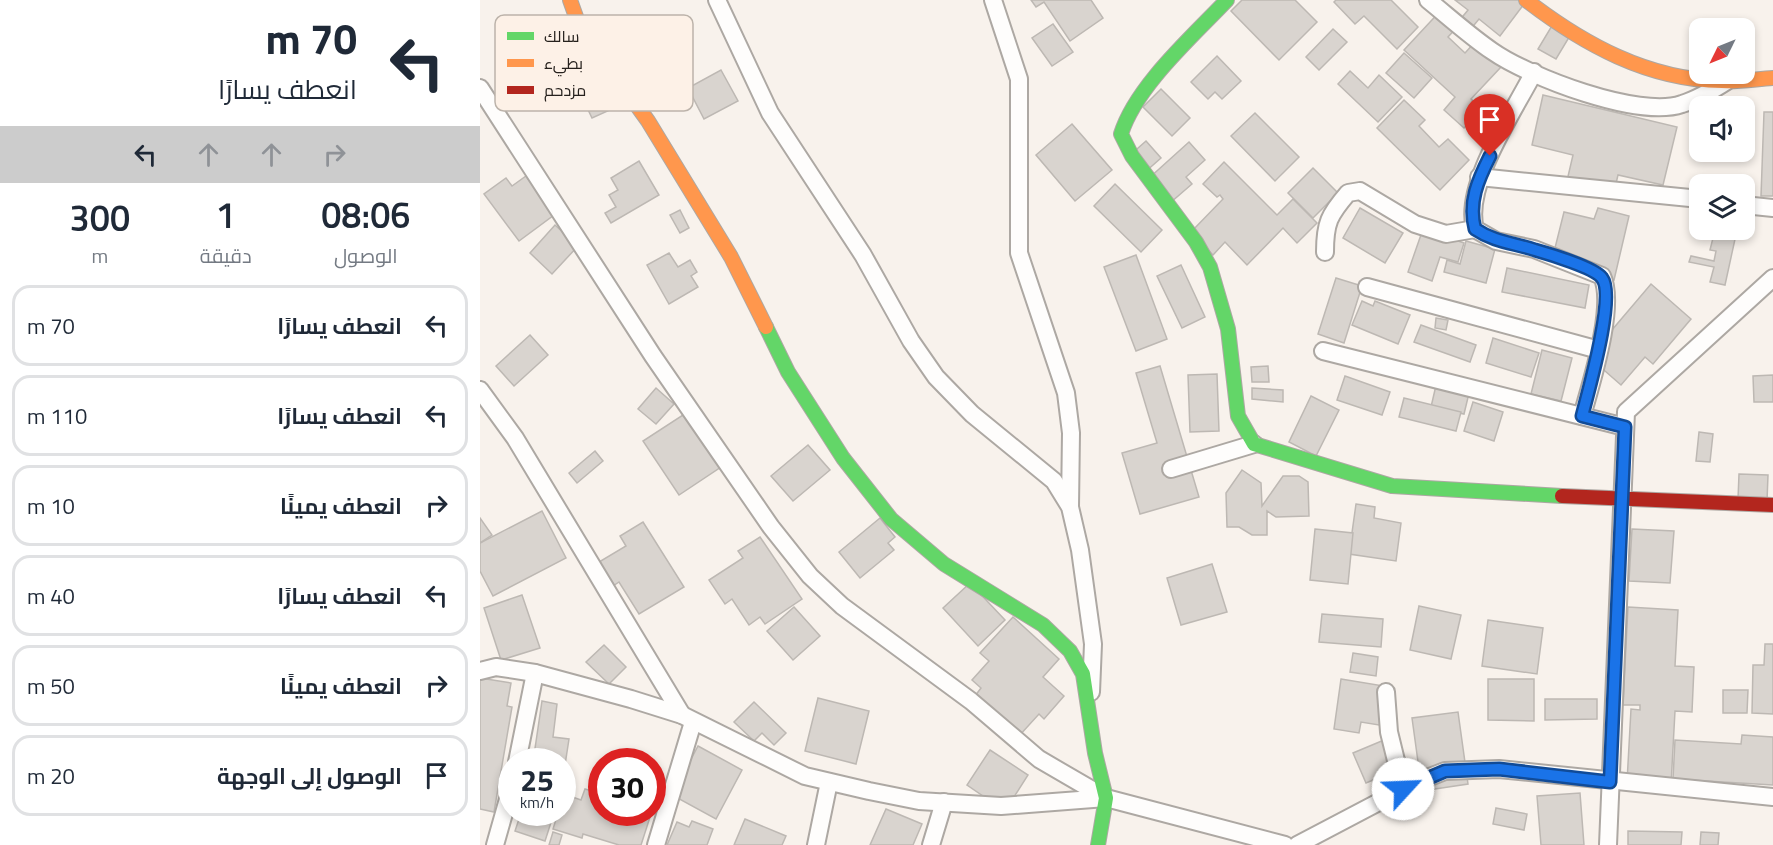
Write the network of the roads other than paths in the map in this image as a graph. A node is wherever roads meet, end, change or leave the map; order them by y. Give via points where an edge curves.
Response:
1 (570, 0) edge
2 (717, 0) edge
3 (993, 0) edge
4 (1428, 0) edge
5 (1526, 0) edge
6 (1224, 1) edge
7 (575, 15) edge
8 (1534, 72) junction
9 (1689, 76) edge
10 (1773, 78) edge
11 (1755, 79) edge
12 (1721, 84) edge
13 (480, 88) edge
14 (641, 111) edge
15 (1479, 177) junction
16 (1689, 198) edge
17 (1755, 206) edge
18 (1773, 208) edge
19 (1475, 229) junction
20 (1325, 252) dead end
21 (1773, 278) edge
22 (1367, 287) dead end
23 (1599, 350) junction
24 (1323, 351) dead end
25 (480, 390) edge
26 (1582, 416) junction
27 (1625, 427) junction
28 (1254, 444) junction
29 (1171, 469) dead end
30 (1622, 500) junction
31 (1773, 505) edge
32 (1070, 507) junction
33 (480, 671) edge
34 (534, 673) junction
35 (1386, 692) dead end
36 (1089, 714) junction
37 (687, 719) junction
38 (520, 748) edge
39 (829, 782) junction
40 (1610, 782) junction
41 (1403, 789) junction
42 (1773, 797) edge
43 (1106, 798) junction
44 (944, 802) junction
45 (500, 826) edge
46 (495, 845) edge
47 (656, 845) edge
48 (816, 845) edge
49 (932, 845) edge
50 (1098, 845) edge
51 (1286, 845) edge
52 (1297, 845) edge
53 (1608, 845) edge

1 - 7 street
2 - 32 street via 770,113 863,255 936,377 972,414 1054,481
3 - 32 street via 1019,79 1019,254 1066,393 1071,433
4 - 8 street via 1492,52
5 - 9 street via 1593,47 1632,65
6 - 28 street via 1138,100 1124,120 1120,136 1127,153 1205,255 1229,330 1239,419
8 - 12 street via 1604,100 1652,108 1681,105
8 - 15 street
10 - 11 street
13 - 43 street via 653,356 771,527 810,576 842,606 971,701 1040,759
14 - 36 street via 731,257 788,372 843,458 891,519 944,564 1043,625 1070,651 1083,674
15 - 16 street
15 - 19 street via 1471,215
17 - 18 street
19 - 20 street via 1446,234 1414,224 1360,191 1348,193 1330,214
19 - 23 street via 1496,241 1534,249 1602,276 1607,288
21 - 27 street via 1626,412
22 - 23 street
23 - 26 street
24 - 26 street
25 - 37 street via 515,438
26 - 27 street
27 - 30 street
28 - 29 street
28 - 30 street via 1392,486
30 - 31 street
30 - 40 street
32 - 36 street via 1093,644
33 - 34 street via 496,667
34 - 37 street via 631,699
34 - 38 street
35 - 41 street via 1389,732
36 - 43 street
37 - 39 street via 805,776
37 - 47 street
39 - 44 street via 919,801
39 - 48 street
40 - 41 street via 1499,769 1445,771
40 - 42 street
40 - 53 street
41 - 52 street
43 - 44 street via 1001,806
43 - 50 street
43 - 51 street
44 - 49 street
45 - 46 street

